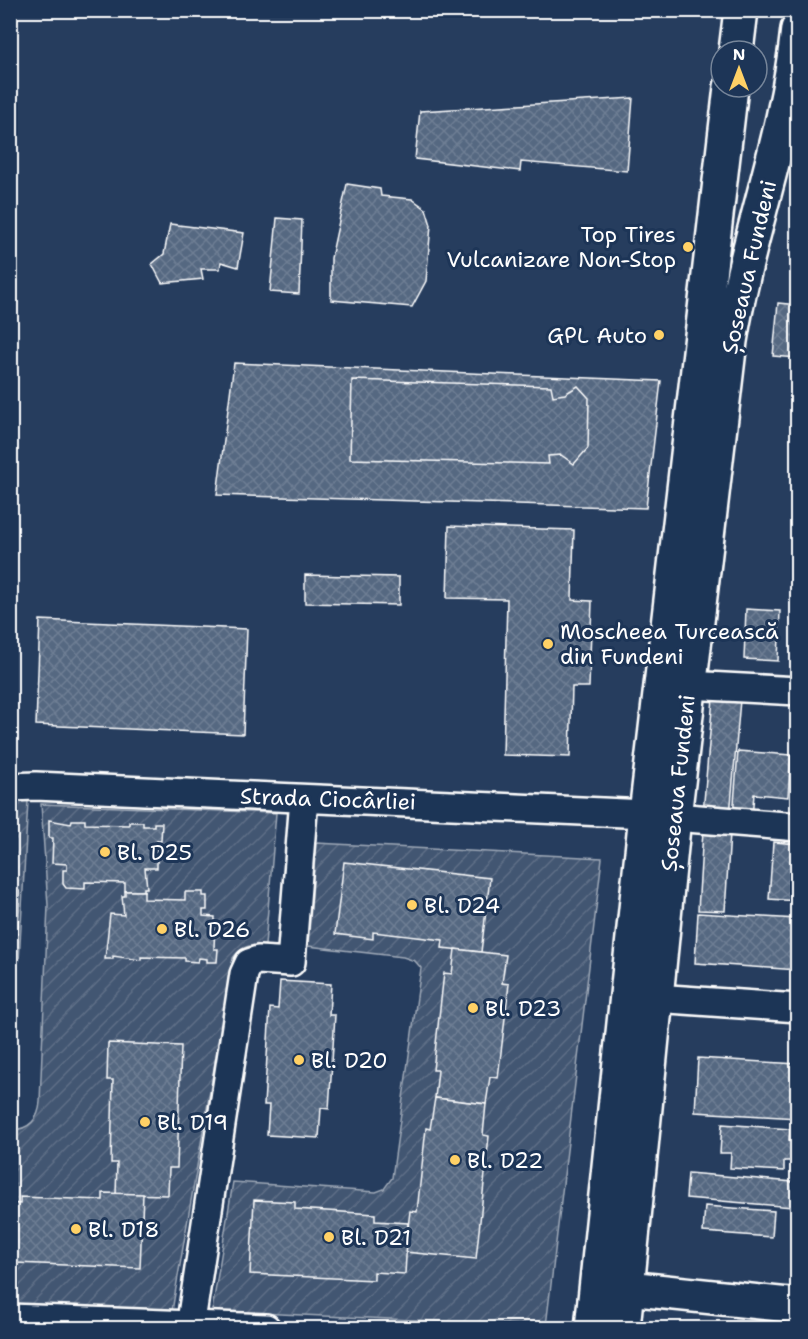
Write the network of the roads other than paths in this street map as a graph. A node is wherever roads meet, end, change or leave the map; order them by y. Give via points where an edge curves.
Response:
1 (741, 10) edge
2 (798, 29) edge
3 (737, 39) edge
4 (730, 99) edge
5 (675, 684) junction
6 (798, 691) edge
7 (10, 787) edge
8 (304, 799) junction
9 (660, 815) junction
10 (798, 827) edge
11 (655, 998) junction
12 (798, 1008) edge
13 (612, 1286) junction
14 (798, 1306) edge
15 (10, 1318) edge
16 (190, 1327) edge
17 (266, 1329) edge
18 (592, 1329) edge
19 (622, 1329) edge

1 - 3 main road
2 - 5 main road, Șoseaua Fundeni via 783,119 734,317
4 - 5 main road, Șoseaua Fundeni
5 - 6 street
5 - 9 main road, Șoseaua Fundeni
7 - 8 street, Strada Ciocârliei
8 - 9 street, Strada Ciocârliei
8 - 16 street via 291,962 258,960 249,963 244,974
9 - 10 street, Strada Ciocârliei
9 - 11 main road, Șoseaua Fundeni
9 - 13 main road, Șoseaua Fundeni
11 - 12 street
11 - 13 main road, Șoseaua Fundeni
13 - 14 main road
13 - 18 main road, Șoseaua Fundeni
13 - 19 main road, Șoseaua Fundeni
15 - 16 street
16 - 17 street

